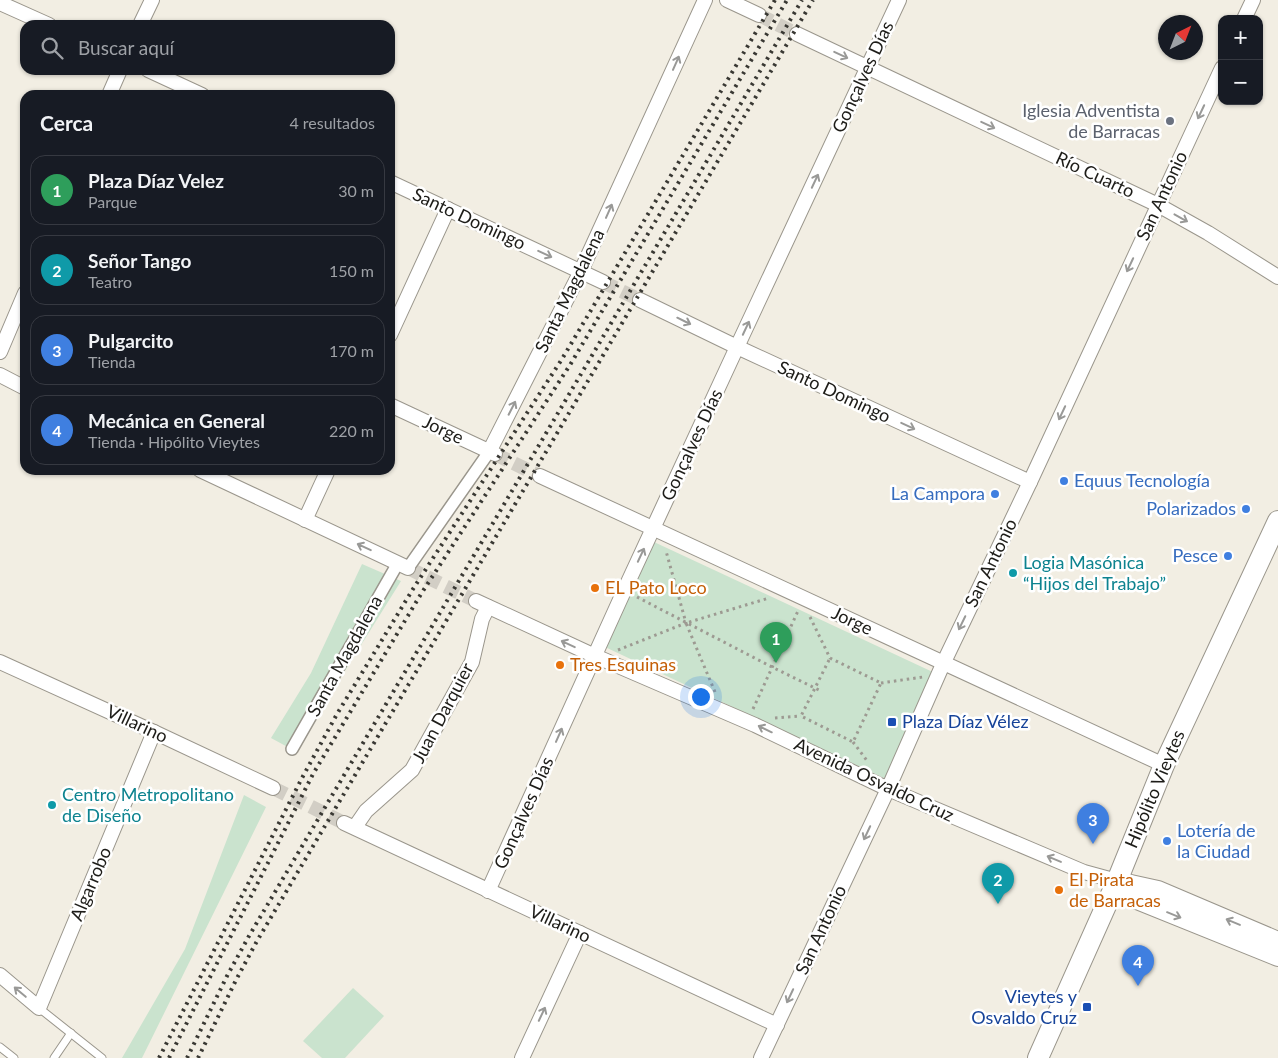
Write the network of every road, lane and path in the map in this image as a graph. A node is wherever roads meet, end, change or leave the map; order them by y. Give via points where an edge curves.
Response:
1 (152, 0) edge
2 (705, 0) edge
3 (727, 0) edge
4 (900, 0) edge
5 (1253, 0) edge
6 (0, 3) edge
7 (1246, 15) edge
8 (759, 16) tunnel mouth
9 (38, 20) edge
10 (142, 20) edge
11 (797, 34) tunnel mouth
12 (868, 67) junction
13 (118, 75) edge
14 (159, 75) edge
15 (1218, 77) edge
16 (111, 90) edge
17 (191, 90) edge
18 (395, 184) edge
19 (1158, 205) junction
20 (448, 209) junction
21 (581, 272) junction
22 (1278, 276) edge
23 (602, 282) tunnel mouth
24 (640, 300) tunnel mouth
25 (20, 305) edge
26 (395, 325) edge
27 (737, 346) junction
28 (0, 352) edge
29 (0, 375) edge
30 (20, 385) edge
31 (395, 407) edge
32 (492, 453) junction
33 (210, 475) edge
34 (326, 475) edge
35 (540, 476) tunnel mouth
36 (1030, 482) junction
37 (305, 520) junction
38 (1278, 522) edge
39 (654, 529) junction
40 (403, 566) junction
41 (781, 588) junction
42 (624, 591) junction
43 (809, 601) junction
44 (482, 604) joint
45 (686, 623) junction
46 (595, 656) junction
47 (830, 658) junction
48 (0, 662) edge
49 (943, 664) junction
50 (772, 667) junction
51 (881, 683) junction
52 (815, 688) junction
53 (821, 691) dead end
54 (717, 708) junction
55 (748, 721) junction
56 (154, 732) junction
57 (292, 750) dead end
58 (1164, 765) junction
59 (274, 788) tunnel mouth
60 (888, 789) junction
61 (349, 825) joint
62 (1115, 886) junction
63 (488, 891) junction
64 (580, 933) junction
65 (1278, 941) edge
66 (1278, 957) edge
67 (0, 975) edge
68 (39, 1008) junction
69 (777, 1024) junction
70 (71, 1033) junction
71 (0, 1047) edge
72 (14, 1058) edge
73 (54, 1058) edge
74 (102, 1058) edge
75 (522, 1058) edge
76 (761, 1058) edge
77 (1038, 1058) edge

1 - 10 street
21 -> 2 street, Santa Magdalena
3 - 8 street
4 - 12 street, Gonçalves Días
5 - 7 street
6 - 9 street
11 -> 12 street, Río Cuarto
12 -> 19 street, Río Cuarto
27 -> 12 street, Gonçalves Días
13 - 16 street
14 - 17 street
15 -> 19 street, San Antonio
18 - 20 street, Santo Domingo
19 -> 22 street, Río Cuarto
19 -> 36 street, San Antonio
20 -> 21 street, Santo Domingo
20 - 26 street
21 - 23 street, Santo Domingo
32 -> 21 street, Santa Magdalena
24 -> 27 street, Santo Domingo
25 - 28 street
27 -> 36 street, Santo Domingo
27 - 39 street, Gonçalves Días
29 - 30 street
31 - 32 street, Jorge
32 - 40 street, Santa Magdalena
33 - 37 street
34 - 37 street
35 - 39 street, Jorge
36 -> 49 street, San Antonio
40 -> 37 street
38 - 58 main road, Hipólito Vieytes
39 - 41 street, Jorge
42 -> 39 street, Gonçalves Días
39 - 45 path via 665,546
40 - 57 street, Santa Magdalena
41 - 43 street, Jorge
41 - 45 path via 773,597
42 - 45 path
42 - 46 street, Gonçalves Días
43 - 47 path via 808,614
43 - 49 street, Jorge
43 - 50 path
46 -> 44 street, Avenida Osvaldo Cruz
44 - 61 street, Juan Darquier via 482,619 472,662 412,770
45 - 46 path via 614,652
45 - 50 path
45 - 54 path via 718,700
46 - 54 street, Avenida Osvaldo Cruz
63 -> 46 street, Gonçalves Días
47 - 51 path
47 - 52 path
48 - 56 street, Villarino
49 - 51 path via 937,674
49 - 58 street, Jorge
49 - 60 street, San Antonio
50 - 52 path
50 - 55 path
51 - 52 path via 853,742 801,716
52 - 53 path
54 - 55 street, Avenida Osvaldo Cruz
60 -> 55 street, Avenida Osvaldo Cruz
56 - 59 street, Villarino
56 - 68 street, Algarrobo
58 - 62 main road, Hipólito Vieytes
62 -> 60 street, Avenida Osvaldo Cruz
60 -> 69 street, San Antonio
61 - 63 street, Villarino
65 -> 62 street, Avenida Osvaldo Cruz via 1158,890
62 -> 66 street, Avenida Osvaldo Cruz
62 - 77 main road, Hipólito Vieytes
63 - 64 street, Villarino
64 - 69 street, Villarino
75 -> 64 street
68 -> 67 street
68 - 70 lane
69 - 76 street, San Antonio
70 - 73 lane
70 - 74 lane
71 - 72 lane

